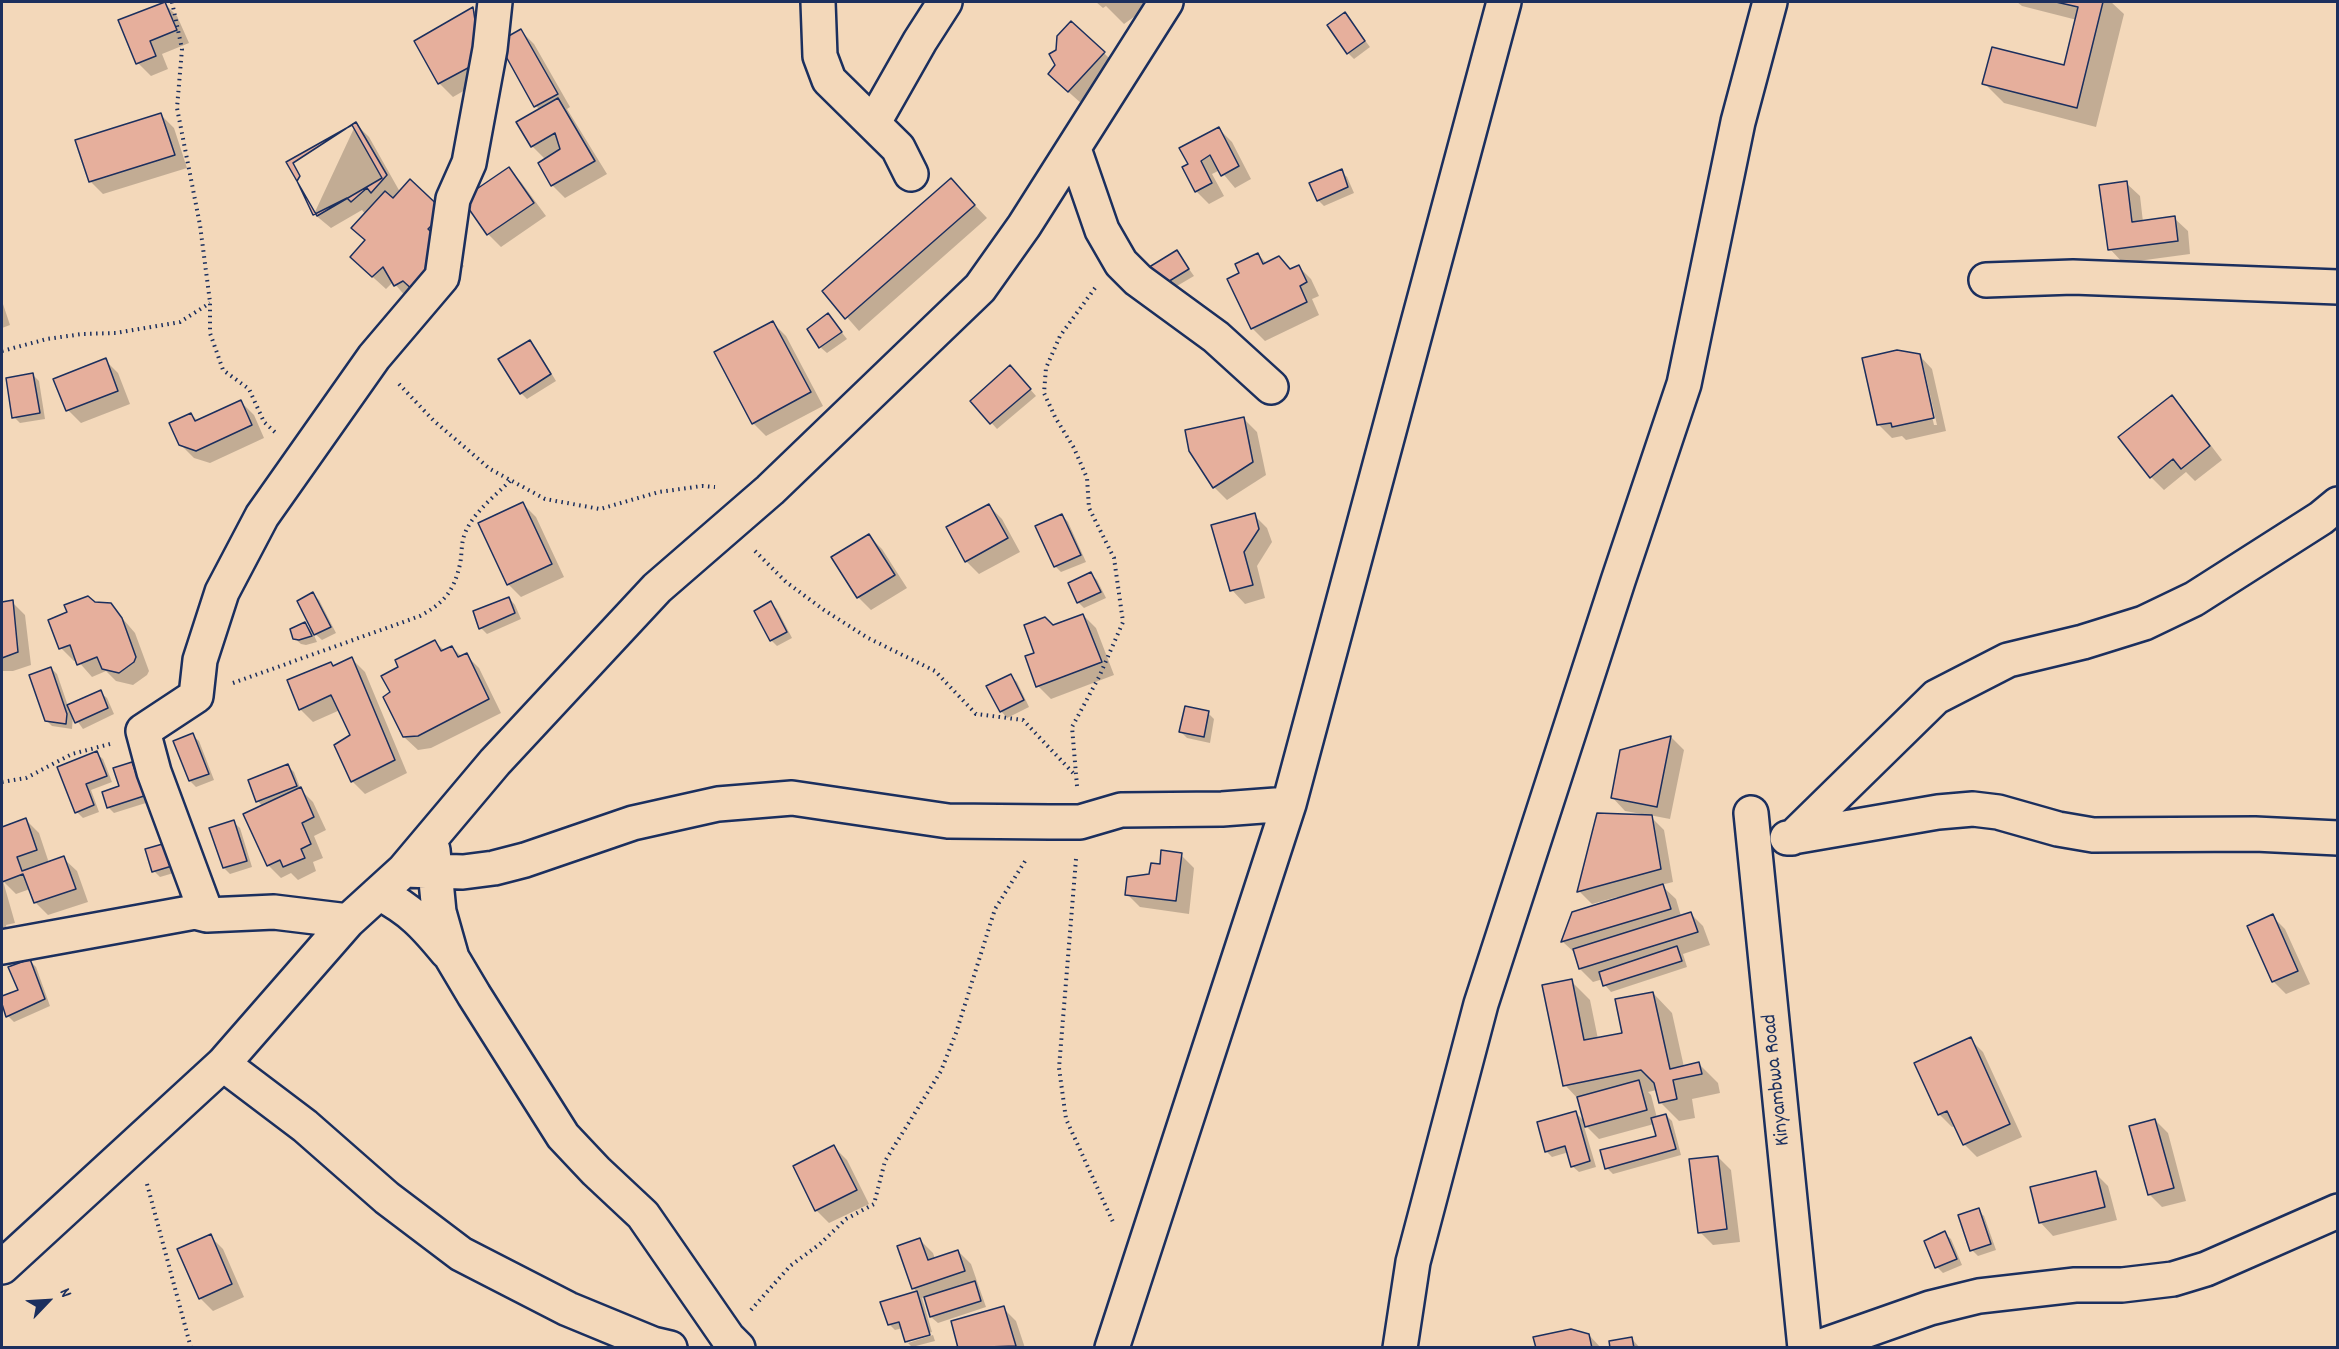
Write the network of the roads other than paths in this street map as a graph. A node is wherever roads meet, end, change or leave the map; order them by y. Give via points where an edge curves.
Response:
1 (495, 2) edge
2 (818, 2) edge
3 (945, 2) edge
4 (1167, 2) edge
5 (1504, 2) edge
6 (1770, 2) edge
7 (874, 122) junction
8 (1074, 149) junction
9 (911, 174) dead end
10 (1986, 280) dead end
11 (2337, 287) edge
12 (1271, 387) dead end
13 (2337, 504) edge
14 (1289, 804) junction
15 (1792, 838) junction
16 (2337, 838) edge
17 (419, 871) junction
18 (379, 893) junction
19 (207, 915) junction
20 (348, 921) junction
21 (2, 947) edge
22 (452, 958) junction
23 (223, 1064) junction
24 (2337, 1211) edge
25 (2, 1267) edge
26 (733, 1343) edge
27 (670, 1347) edge
28 (1112, 1347) edge
29 (1400, 1347) edge
30 (1805, 1347) edge
31 (1816, 1347) edge

1 - 19 street via 469,163 453,199 442,277 374,357 262,516 222,592 200,660 196,696 143,731 154,772
2 - 7 street via 820,56 829,80
3 - 7 street
4 - 8 street
5 - 14 street
6 - 29 street via 1738,122 1684,384 1481,1004 1413,1262
7 - 9 street via 898,148
8 - 12 street via 1102,230 1121,262 1138,280 1216,337
8 - 17 street via 980,288 770,490 657,588 495,762 433,837
10 - 11 street via 2073,277
13 - 15 street via 2194,599 2144,624 2008,660 1936,697
14 - 17 street via 1121,810 1065,822 948,821 792,798 718,804 633,823 494,868
14 - 28 street
15 - 16 street via 1973,809 2093,835
15 - 30 street, Kinyambwa Road via 1753,828
17 - 18 street
17 - 22 street via 439,912
18 - 20 street
18 - 22 street via 404,906
19 - 20 street via 274,912
19 - 21 street via 195,912
20 - 23 street
22 - 26 street via 563,1136 643,1215
23 - 25 street
23 - 27 street via 461,1254 568,1309 653,1344
24 - 31 street via 2206,1269 2173,1279 1979,1296 1930,1308

